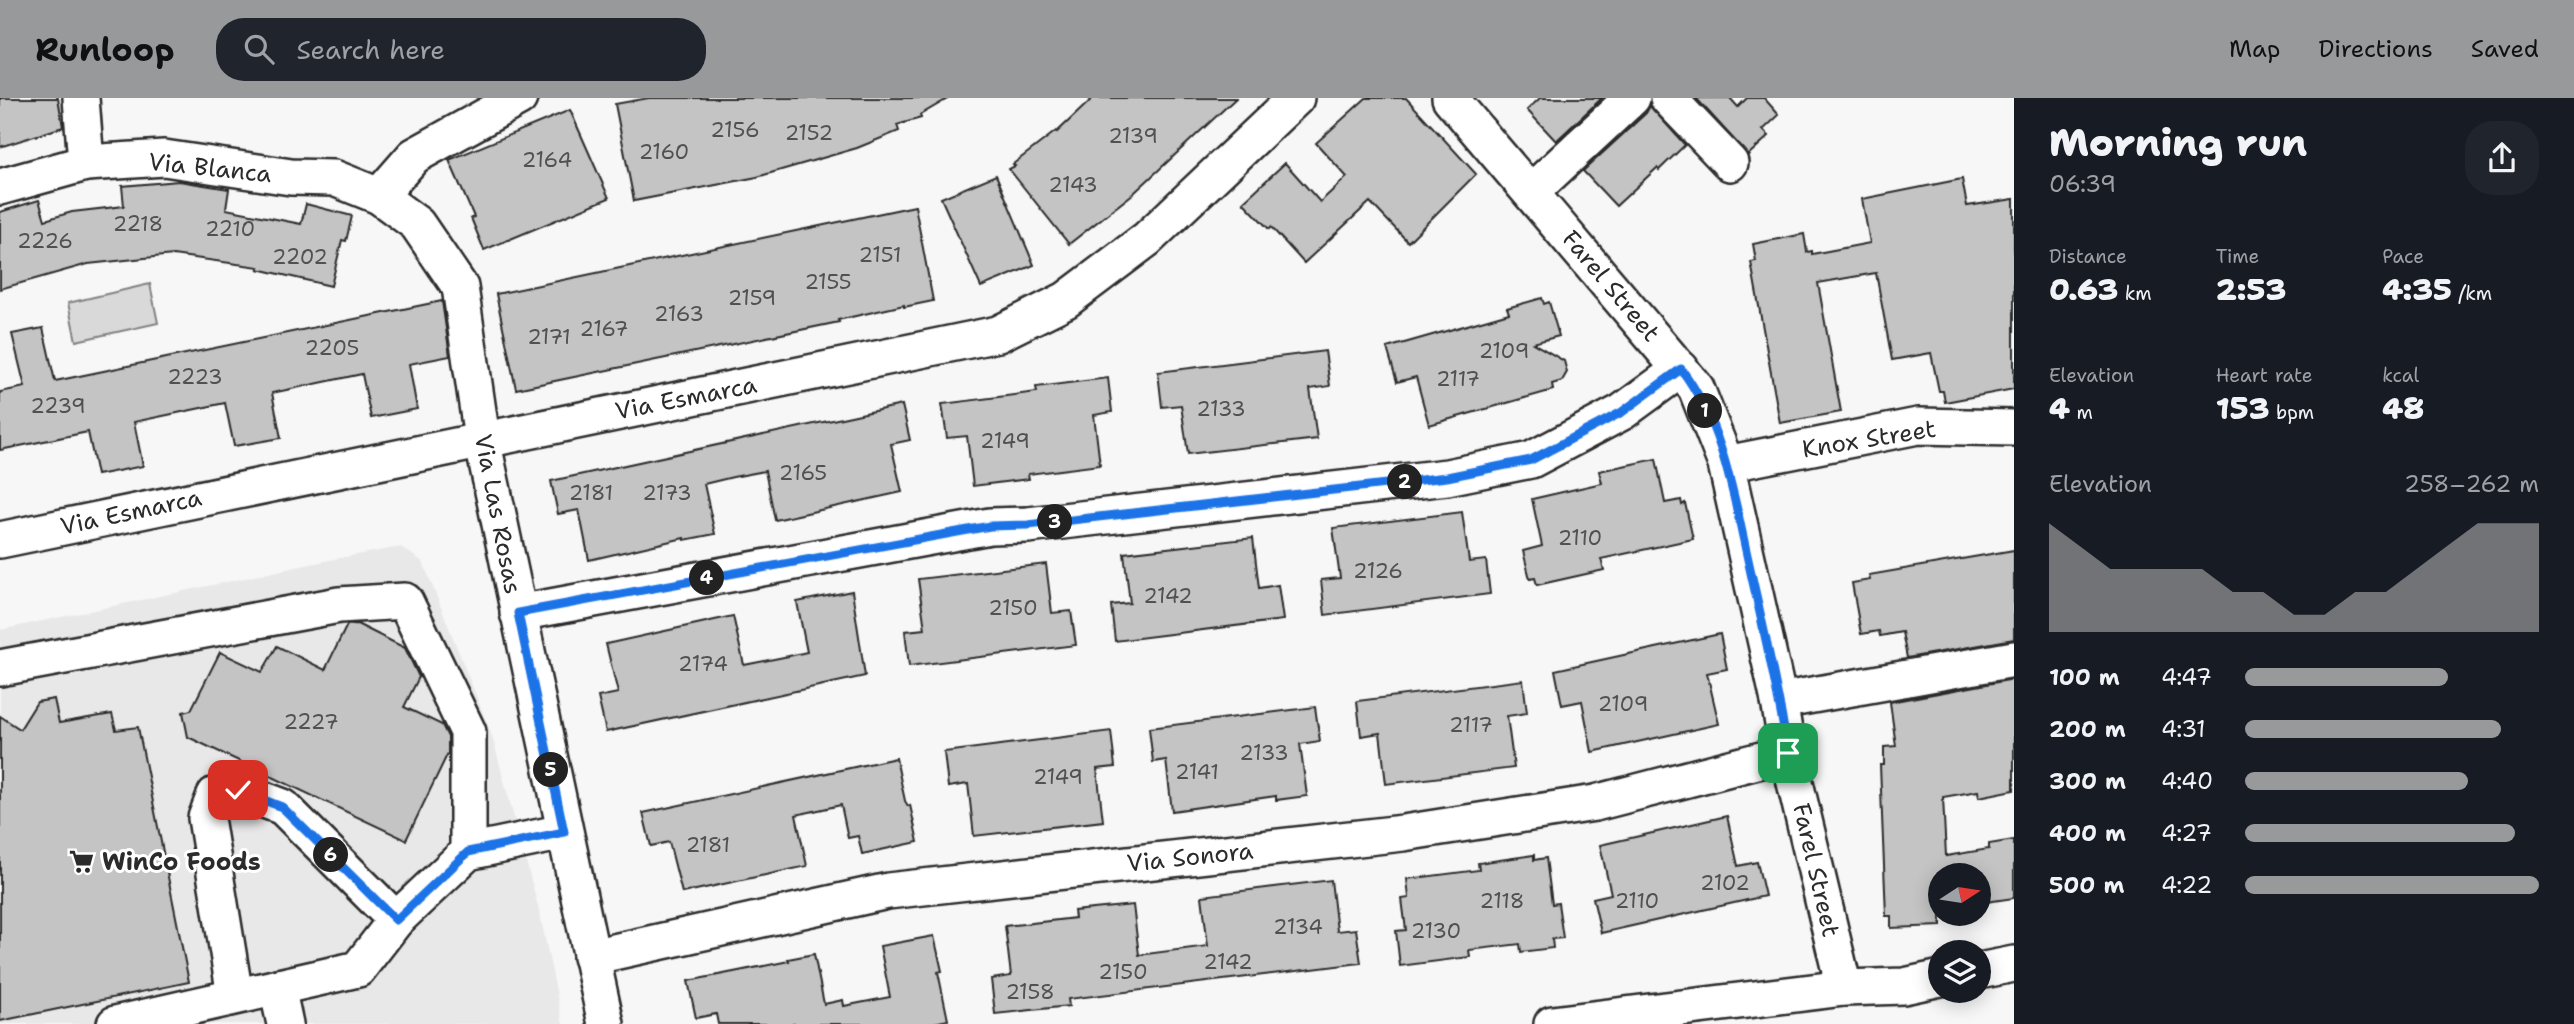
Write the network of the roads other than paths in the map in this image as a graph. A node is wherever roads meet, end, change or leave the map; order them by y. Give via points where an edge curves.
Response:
1 (81, 98) edge
2 (519, 98) edge
3 (1295, 98) edge
4 (1450, 98) edge
5 (1632, 98) edge
6 (1668, 98) edge
7 (86, 163) junction
8 (1730, 163) dead end
9 (0, 187) edge
10 (1531, 192) junction
11 (379, 197) junction
12 (1681, 369) junction
13 (2014, 428) edge
14 (482, 439) junction
15 (1726, 464) junction
16 (0, 540) edge
17 (518, 613) junction
18 (2014, 659) edge
19 (0, 668) edge
20 (1779, 701) junction
21 (1788, 753) junction
22 (564, 832) junction
23 (468, 852) junction
24 (396, 920) junction
25 (591, 957) junction
26 (2014, 964) edge
27 (1991, 969) edge
28 (1928, 981) edge
29 (277, 987) junction
30 (1844, 988) junction
31 (236, 996) junction
32 (1627, 1019) edge
33 (115, 1024) edge
34 (285, 1024) edge
35 (606, 1024) edge
36 (1552, 1024) edge

1 - 7 street
2 - 11 street via 414,156
3 - 14 street, Via Esmarca via 1147,239 1066,300 998,334
4 - 10 street, Farel Street
5 - 10 street
6 - 8 street
7 - 9 street, Via Blanca
7 - 11 street, Via Blanca via 164,158 290,177 334,178
10 - 12 street, Farel Street
11 - 14 street, Via Las Rosas via 417,224 460,287
12 - 15 street, Farel Street via 1696,388
12 - 17 street via 1622,412 1531,460 1459,475 990,526
13 - 15 street, Knox Street via 1918,426
14 - 16 street, Via Esmarca
14 - 17 street, Via Las Rosas
15 - 20 street, Farel Street
17 - 22 street, Via Las Rosas
18 - 20 street
19 - 23 street via 339,605 405,601 468,732
20 - 21 street, Farel Street
21 - 25 street, Via Sonora via 1595,803 1403,833 888,891
21 - 30 street, Farel Street
22 - 23 street
22 - 25 street, Via Las Rosas
23 - 24 street
24 - 29 street via 358,969
24 - 31 street via 282,807 238,790 215,795 206,818
25 - 35 street, Via Las Rosas
26 - 27 street
28 - 30 street
29 - 31 street
29 - 34 street
30 - 32 street
31 - 33 street
32 - 36 street

